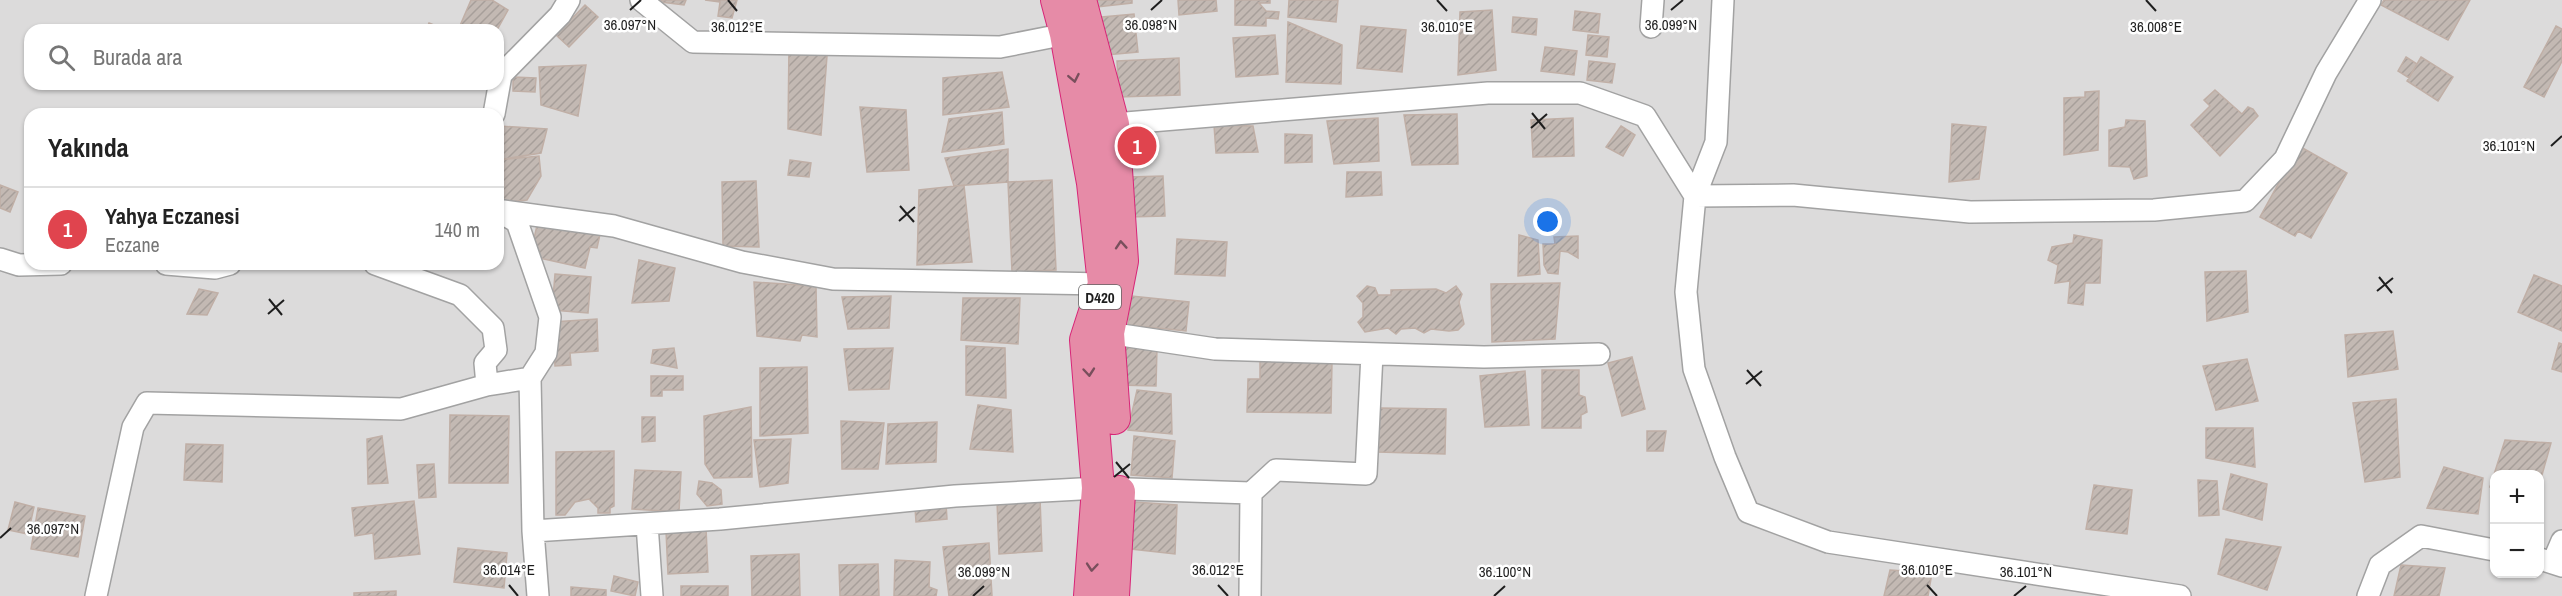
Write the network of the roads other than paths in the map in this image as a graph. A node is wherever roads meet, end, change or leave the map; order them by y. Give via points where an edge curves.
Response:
1 (569, 0) edge
2 (641, 0) edge
3 (1057, 0) edge
4 (1080, 0) edge
5 (1653, 0) edge
6 (1723, 0) edge
7 (2370, 0) edge
8 (1651, 27) dead end
9 (1066, 34) junction
10 (504, 72) edge
11 (498, 90) edge
12 (495, 108) edge
13 (1098, 125) junction
14 (1695, 196) junction
15 (504, 212) edge
16 (504, 214) edge
17 (0, 259) edge
18 (24, 265) edge
19 (391, 270) edge
20 (1104, 284) junction
21 (1097, 337) junction
22 (1372, 354) junction
23 (1599, 354) dead end
24 (530, 378) junction
25 (486, 385) junction
26 (1109, 489) junction
27 (1251, 493) junction
28 (647, 524) junction
29 (533, 531) junction
30 (2562, 541) edge
31 (2490, 549) edge
32 (2552, 562) edge
33 (96, 596) edge
34 (538, 596) edge
35 (652, 596) edge
36 (1090, 596) edge
37 (1113, 596) edge
38 (1250, 596) edge
39 (2180, 596) edge
40 (2368, 596) edge

1 - 10 street via 560,15
2 - 9 street via 693,42 1000,47
3 - 9 highway, D420
4 - 13 highway, D420
5 - 8 street
6 - 14 street via 1716,142
7 - 14 street via 2326,73 2285,159 2245,201 2154,210 1970,212 1793,195
9 -> 13 highway, D420
11 - 12 street
13 - 14 street via 1488,93 1580,93 1645,116
13 - 20 highway, D420 via 1093,183
21 -> 13 highway, D420 via 1122,261
14 - 39 street via 1686,292 1694,369 1748,512 1828,542
15 - 20 street via 614,226 742,262 833,279
16 - 24 street via 517,222 550,317 546,353
17 - 18 street
19 - 25 street via 459,295 493,328 496,350 485,363
20 - 21 highway, D420
21 - 22 street via 1215,349
21 - 26 highway, D420
22 - 23 street
22 - 27 street via 1366,474 1276,470
24 - 25 street
24 - 29 street
25 - 33 street via 401,409 147,403 133,427
26 - 27 street
26 - 28 street via 956,496
26 -> 36 highway, D420
26 - 37 highway, D420
27 - 38 street
28 - 29 street
28 - 35 street
29 - 34 street
30 - 32 street
31 - 40 street via 2421,536 2380,565

